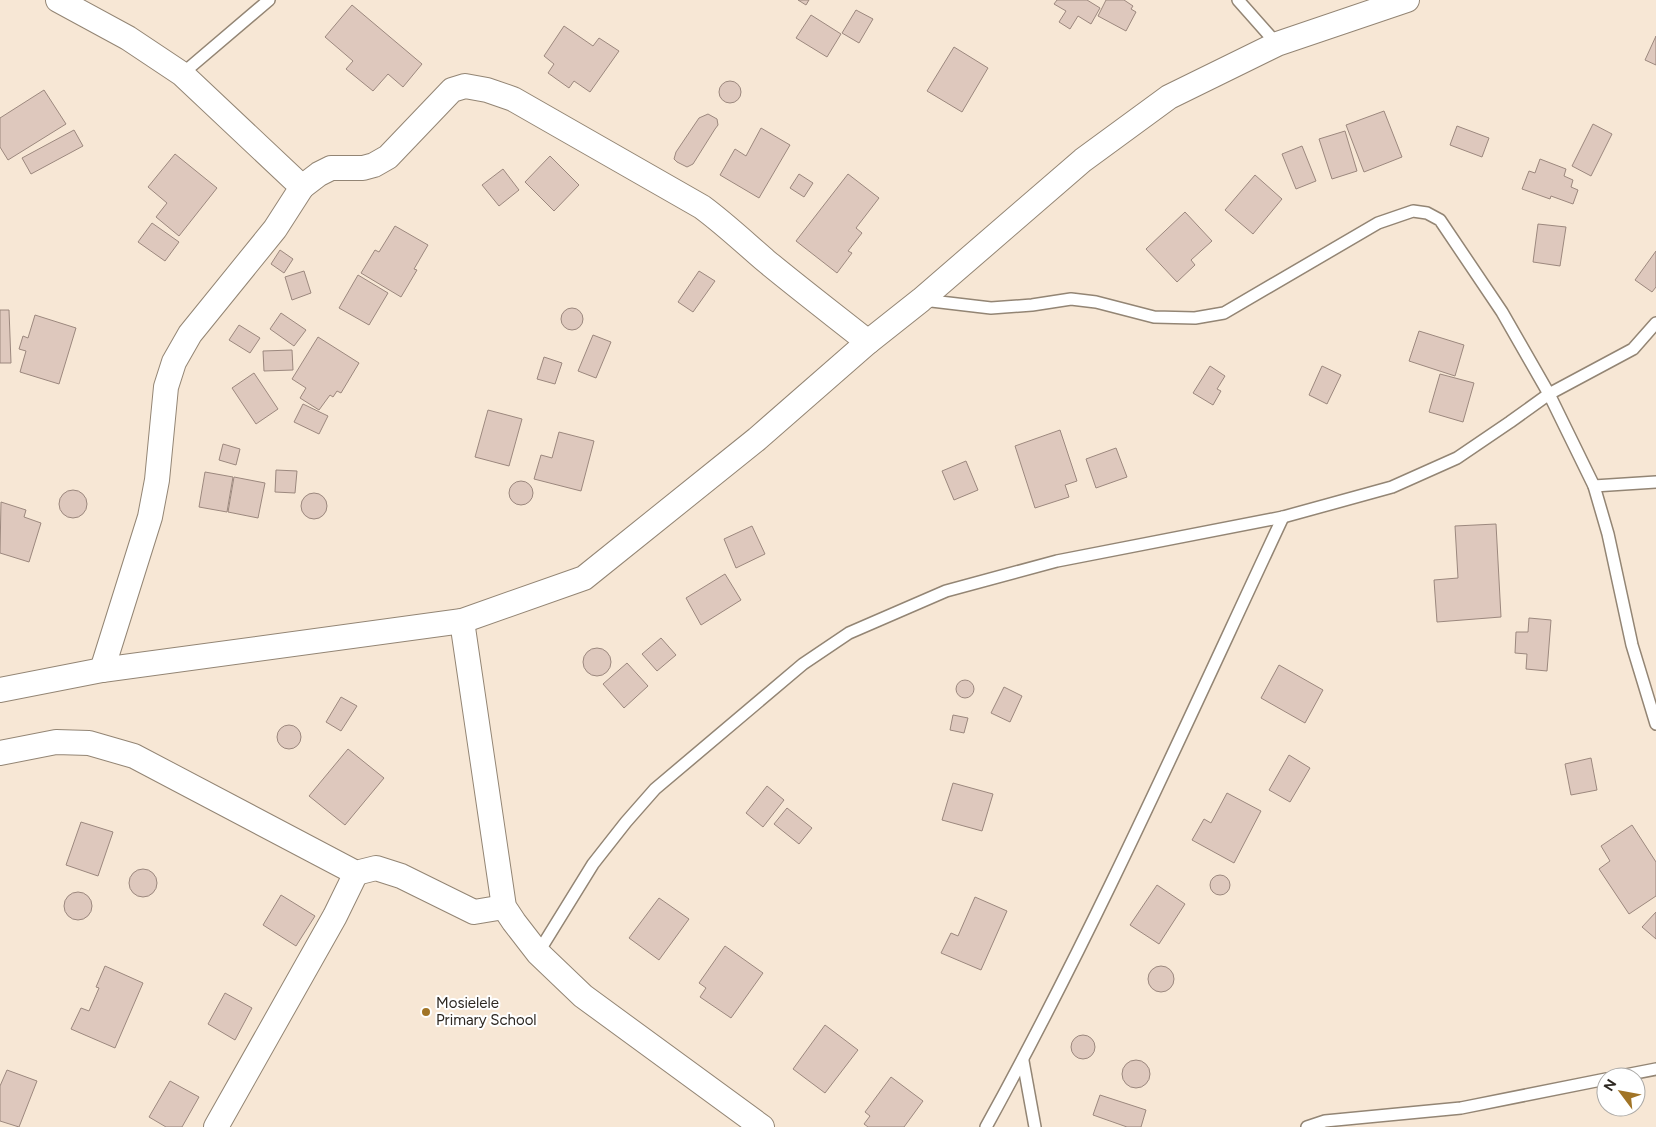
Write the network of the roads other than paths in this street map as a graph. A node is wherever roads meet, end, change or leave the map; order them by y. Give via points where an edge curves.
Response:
1 (58, 0) edge
2 (269, 0) edge
3 (1238, 0) edge
4 (1407, 0) edge
5 (1277, 44) junction
6 (182, 74) junction
7 (302, 187) junction
8 (922, 300) junction
9 (1656, 323) edge
10 (868, 342) junction
11 (1549, 394) junction
12 (1656, 482) edge
13 (1594, 486) junction
14 (1283, 517) junction
15 (462, 621) junction
16 (102, 670) junction
17 (0, 690) edge
18 (1656, 724) edge
19 (0, 753) edge
20 (356, 873) junction
21 (504, 907) junction
22 (538, 953) junction
23 (1023, 1061) junction
24 (1596, 1081) edge
25 (216, 1127) edge
26 (762, 1127) edge
27 (986, 1127) edge
28 (1035, 1127) edge
29 (1308, 1127) edge

1 - 6 street via 128,38
2 - 6 lane
3 - 5 lane
4 - 5 street
5 - 8 street via 1169,97 1083,160
6 - 7 street
7 - 10 street via 331,168 363,168 388,157 452,90 465,86 487,90 513,99 702,207 800,290
7 - 16 street via 275,229 190,334 174,362 166,387 150,517
8 - 10 street
8 - 11 lane via 991,308 1071,300 1096,302 1154,317 1195,318 1224,313 1378,223 1413,211 1427,213 1440,220 1502,312
9 - 11 lane via 1633,349
10 - 15 street via 757,439 584,578
11 - 13 lane
11 - 14 lane via 1457,458 1392,488
12 - 13 lane
13 - 18 lane via 1632,645
14 - 22 lane via 1057,561 946,591 849,633 803,664 655,789 593,864
14 - 23 lane via 1122,861
15 - 16 street
15 - 21 street
16 - 17 street
19 - 20 street via 56,742 89,743 134,756
20 - 21 street via 376,868 401,876 474,912
20 - 25 street
21 - 22 street
22 - 26 street via 583,996
23 - 27 lane
23 - 28 lane
24 - 29 lane via 1461,1108 1324,1121

